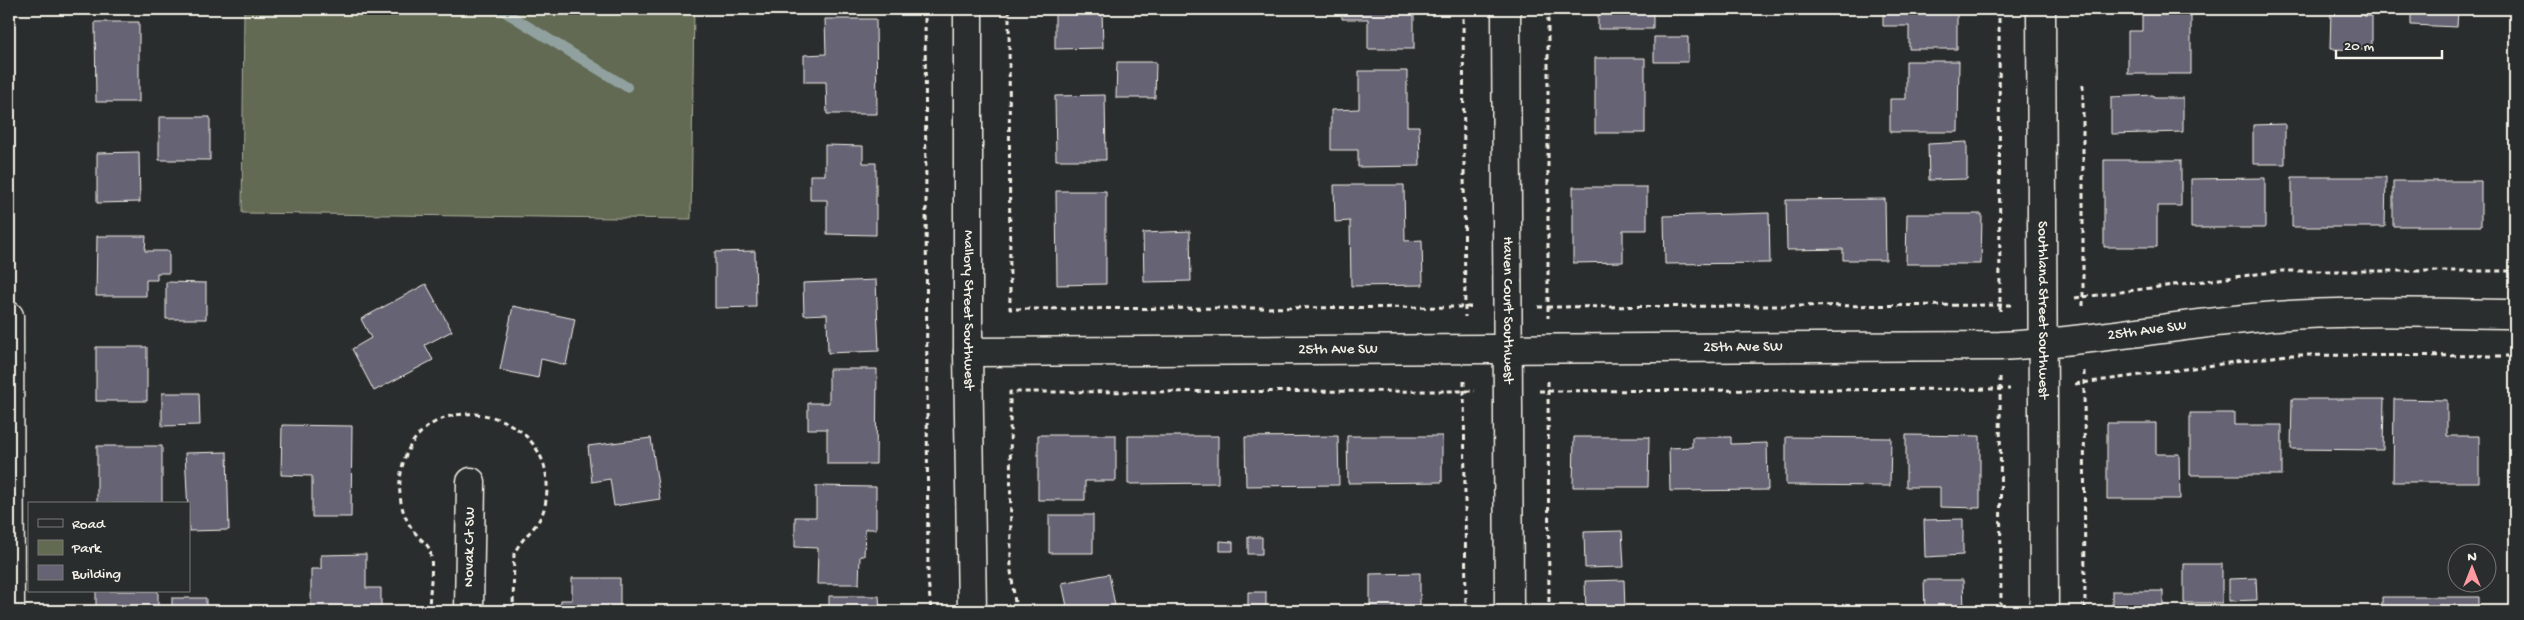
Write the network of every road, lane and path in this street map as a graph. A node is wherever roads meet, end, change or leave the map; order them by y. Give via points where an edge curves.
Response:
1 (925, 9) edge
2 (968, 9) edge
3 (1009, 9) edge
4 (1464, 9) edge
5 (1506, 9) edge
6 (1548, 9) edge
7 (1999, 9) edge
8 (2041, 9) edge
9 (2083, 85) dead end
10 (2515, 272) edge
11 (2083, 297) junction
12 (2069, 299) dead end
13 (2000, 305) junction
14 (2015, 305) dead end
15 (1465, 307) junction
16 (1481, 307) dead end
17 (1532, 307) dead end
18 (1548, 307) junction
19 (2083, 313) dead end
20 (2515, 314) edge
21 (9, 316) edge
22 (1465, 322) dead end
23 (2000, 322) dead end
24 (1548, 323) dead end
25 (2043, 344) junction
26 (1508, 349) junction
27 (968, 352) junction
28 (2515, 356) edge
29 (2084, 366) dead end
30 (2000, 374) dead end
31 (1464, 375) dead end
32 (1548, 376) dead end
33 (2084, 383) junction
34 (2065, 386) dead end
35 (2000, 389) junction
36 (2018, 389) dead end
37 (1464, 391) junction
38 (1481, 391) dead end
39 (1532, 391) dead end
40 (1548, 391) junction
41 (471, 482) dead end
42 (10, 611) edge
43 (469, 611) edge
44 (931, 611) edge
45 (972, 611) edge
46 (1016, 611) edge
47 (1466, 611) edge
48 (1509, 611) edge
49 (1549, 611) edge
50 (2001, 611) edge
51 (2044, 611) edge
52 (2085, 611) edge

1 - 44 path via 928,569
2 - 27 street, Mallory Street Southwest
3 - 15 path via 1010,309
4 - 15 path
5 - 26 street, Haven Court Southwest
6 - 18 path
7 - 13 path
8 - 25 street, Southland Street Southwest
9 - 11 path
10 - 11 path via 2280,272
11 - 12 path
11 - 19 path
13 - 14 path
13 - 18 path
13 - 23 path
15 - 16 path
15 - 22 path
17 - 18 path
18 - 24 path
20 - 25 street, 25th Ave SW via 2366,312 2255,318
21 - 42 street
25 - 26 street, 25th Ave SW
25 - 51 street, Southland Street Southwest
26 - 27 street, 25th Ave SW
26 - 48 street, Haven Court Southwest
27 - 45 street, Mallory Street Southwest
28 - 33 path via 2287,355
29 - 33 path
30 - 35 path
31 - 37 path
32 - 40 path
33 - 34 path
33 - 52 path
35 - 36 path
35 - 40 path
35 - 50 path
37 - 38 path
37 - 46 path via 1010,392 1011,571
37 - 47 path
39 - 40 path
40 - 49 path
41 - 43 street, Novak Ct SW

